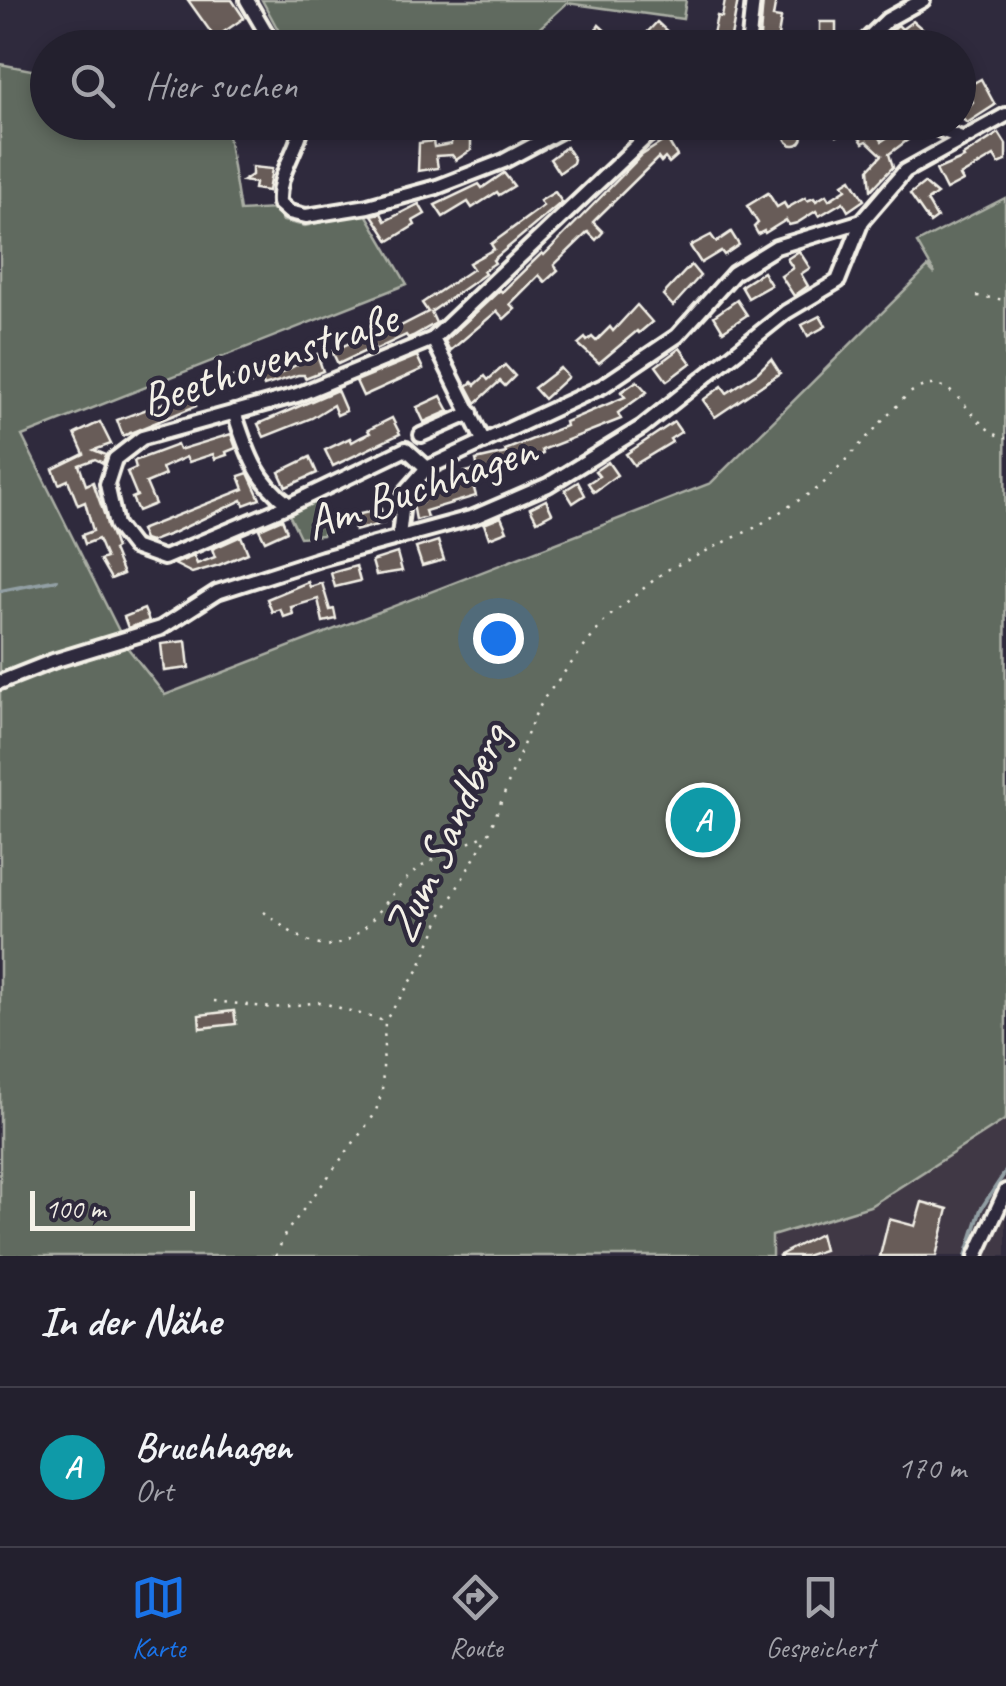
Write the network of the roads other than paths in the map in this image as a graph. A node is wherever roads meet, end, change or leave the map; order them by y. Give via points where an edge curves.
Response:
1 (247, 0) edge
2 (753, 0) edge
3 (923, 0) edge
4 (903, 4) edge
5 (264, 30) edge
6 (750, 30) edge
7 (877, 30) edge
8 (1006, 115) edge
9 (976, 131) edge
10 (299, 140) edge
11 (543, 140) edge
12 (643, 140) edge
13 (959, 140) edge
14 (862, 221) junction
15 (433, 340) junction
16 (234, 412) junction
17 (471, 413) junction
18 (421, 435) dead end
19 (484, 442) junction
20 (427, 468) junction
21 (290, 504) junction
22 (399, 536) junction
23 (0, 682) edge
24 (1006, 1191) edge
25 (976, 1256) edge

1 - 5 street
2 - 6 street
3 - 4 street
4 - 7 street
8 - 9 street, Am Buchhagen
10 - 11 street via 286,164 279,203 306,216 437,187
12 - 15 street, Beethovenstraße
13 - 14 street, Am Buchhagen via 898,177
14 - 19 street via 776,248 734,273 677,336 603,386
14 - 22 street, Am Buchhagen via 838,281 786,312 642,427 548,485 474,517
15 - 16 street, Beethovenstraße via 297,395
15 - 17 street
16 - 21 street via 269,490
16 - 21 street, Beethovenstraße via 142,438 115,459 107,484 116,525 133,547 164,558
17 - 18 street
17 - 19 street
19 - 20 street
20 - 21 street, Beethovenstraße via 406,449
20 - 22 street via 404,494
22 - 23 street, Am Buchhagen via 217,592 161,628
24 - 25 street

